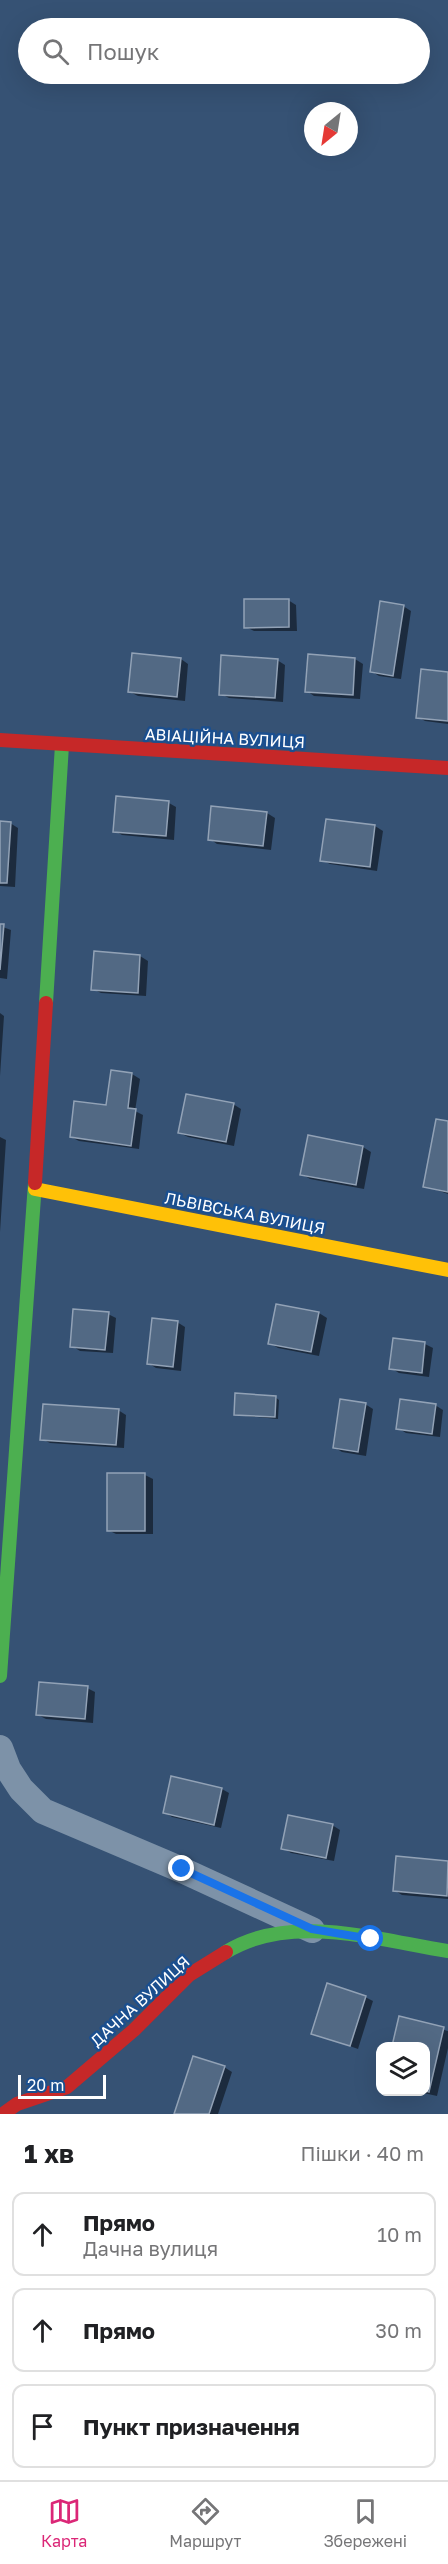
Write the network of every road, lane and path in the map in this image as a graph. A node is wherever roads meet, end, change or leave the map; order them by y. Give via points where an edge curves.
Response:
1 (0, 740) edge
2 (62, 745) junction
3 (448, 768) edge
4 (35, 1189) junction
5 (448, 1270) edge
6 (0, 1676) edge
7 (0, 1748) edge
8 (312, 1929) junction
9 (448, 1951) edge
10 (3, 2114) edge

1 - 2 street, АВІАЦІЙНА ВУЛИЦЯ
2 - 3 street, АВІАЦІЙНА ВУЛИЦЯ
2 - 4 street
4 - 5 street, ЛЬВІВСЬКА ВУЛИЦЯ
4 - 6 street
7 - 8 street via 21,1789 43,1811
8 - 9 street, ДАЧНА ВУЛИЦЯ
8 - 10 street, ДАЧНА ВУЛИЦЯ via 246,1940 189,1975 134,2030 67,2087 17,2104

